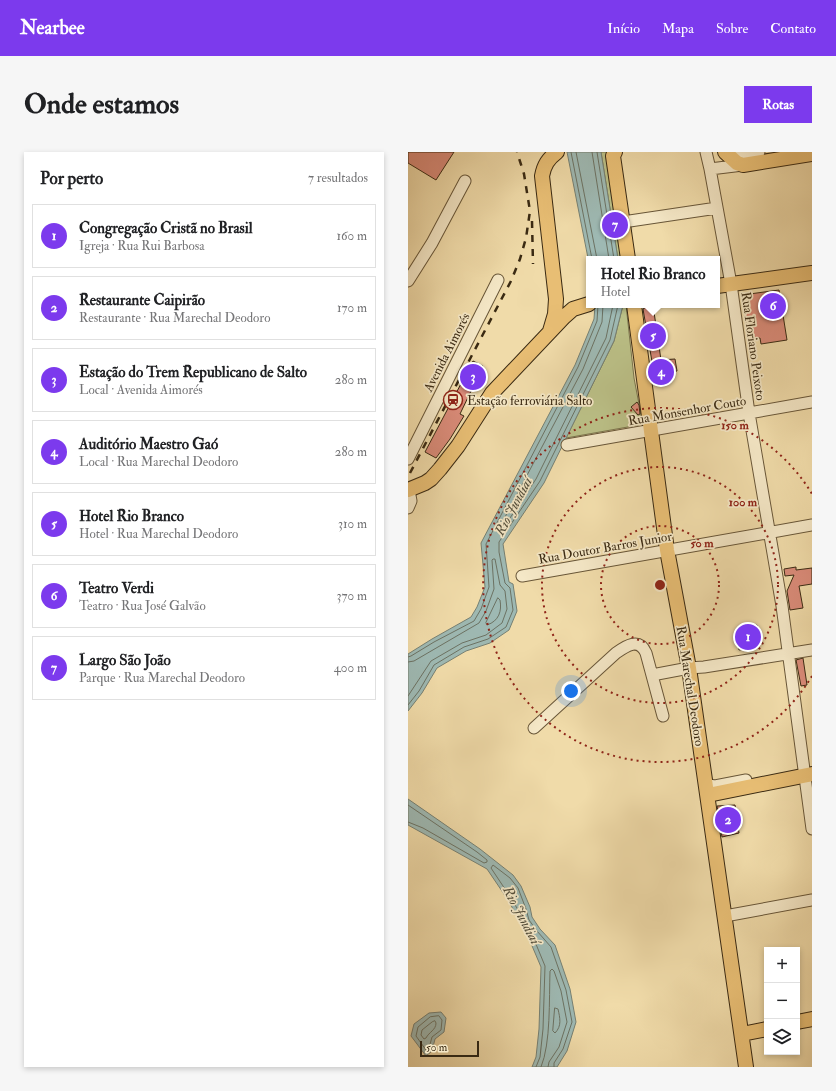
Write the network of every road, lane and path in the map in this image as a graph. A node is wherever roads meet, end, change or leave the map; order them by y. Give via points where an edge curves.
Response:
1 (557, 152) edge
2 (615, 152) edge
3 (706, 152) edge
4 (725, 152) edge
5 (729, 152) edge
6 (759, 152) edge
7 (812, 154) edge
8 (743, 165) junction
9 (710, 169) junction
10 (465, 181) dead end
11 (717, 208) junction
12 (623, 222) junction
13 (628, 256) edge
14 (812, 273) edge
15 (498, 280) dead end
16 (408, 281) edge
17 (724, 285) edge
18 (556, 299) junction
19 (583, 306) edge
20 (634, 308) edge
21 (548, 334) junction
22 (812, 402) edge
23 (749, 413) junction
24 (651, 430) junction
25 (567, 444) dead end
26 (408, 459) edge
27 (409, 496) edge
28 (812, 525) edge
29 (769, 533) junction
30 (666, 550) junction
31 (522, 576) dead end
32 (812, 650) edge
33 (788, 654) junction
34 (689, 668) junction
35 (652, 675) junction
36 (664, 716) dead end
37 (534, 728) dead end
38 (808, 772) edge
39 (707, 790) junction
40 (812, 829) edge
41 (812, 900) edge
42 (725, 916) junction
43 (812, 1019) edge
44 (800, 1021) edge
45 (764, 1030) edge
46 (742, 1034) junction
47 (746, 1067) edge

1 - 18 main road via 548,161 542,176
2 - 12 main road
3 - 9 street, Rua Floriano Peixoto
4 - 8 main road via 731,159
5 - 6 street
7 - 8 main road
8 - 9 street
9 - 11 street, Rua Floriano Peixoto
10 - 16 street via 432,243
11 - 12 street
11 - 17 street, Rua Floriano Peixoto
12 - 13 main road
14 - 17 main road
15 - 26 street, Avenida Aimorés
17 - 23 street, Rua Floriano Peixoto
18 - 19 main road via 566,307
18 - 21 main road via 555,314
19 - 21 main road
20 - 24 main road, Rua Marechal Deodoro
21 - 27 main road via 492,393 458,446 431,480
22 - 23 street, Rua Monsenhor Couto
23 - 24 street, Rua Monsenhor Couto
23 - 29 street, Rua Floriano Peixoto
24 - 25 street, Rua Monsenhor Couto
24 - 30 main road, Rua Marechal Deodoro
28 - 29 street, Rua Doutor Barros Junior
29 - 30 street, Rua Doutor Barros Junior
29 - 33 street, Rua Floriano Peixoto
30 - 31 street, Rua Doutor Barros Junior
30 - 34 main road, Rua Marechal Deodoro
32 - 33 street
33 - 34 street
33 - 38 street, Rua Floriano Peixoto
34 - 35 street
34 - 39 main road, Rua Marechal Deodoro
35 - 36 street
35 - 37 street via 644,648 638,644 626,645
38 - 39 main road
38 - 40 street, Rua Floriano Peixoto
39 - 42 main road, Rua Marechal Deodoro
41 - 42 street
42 - 46 main road, Rua Marechal Deodoro
43 - 44 main road
45 - 46 main road
46 - 47 main road, Rua Marechal Deodoro

